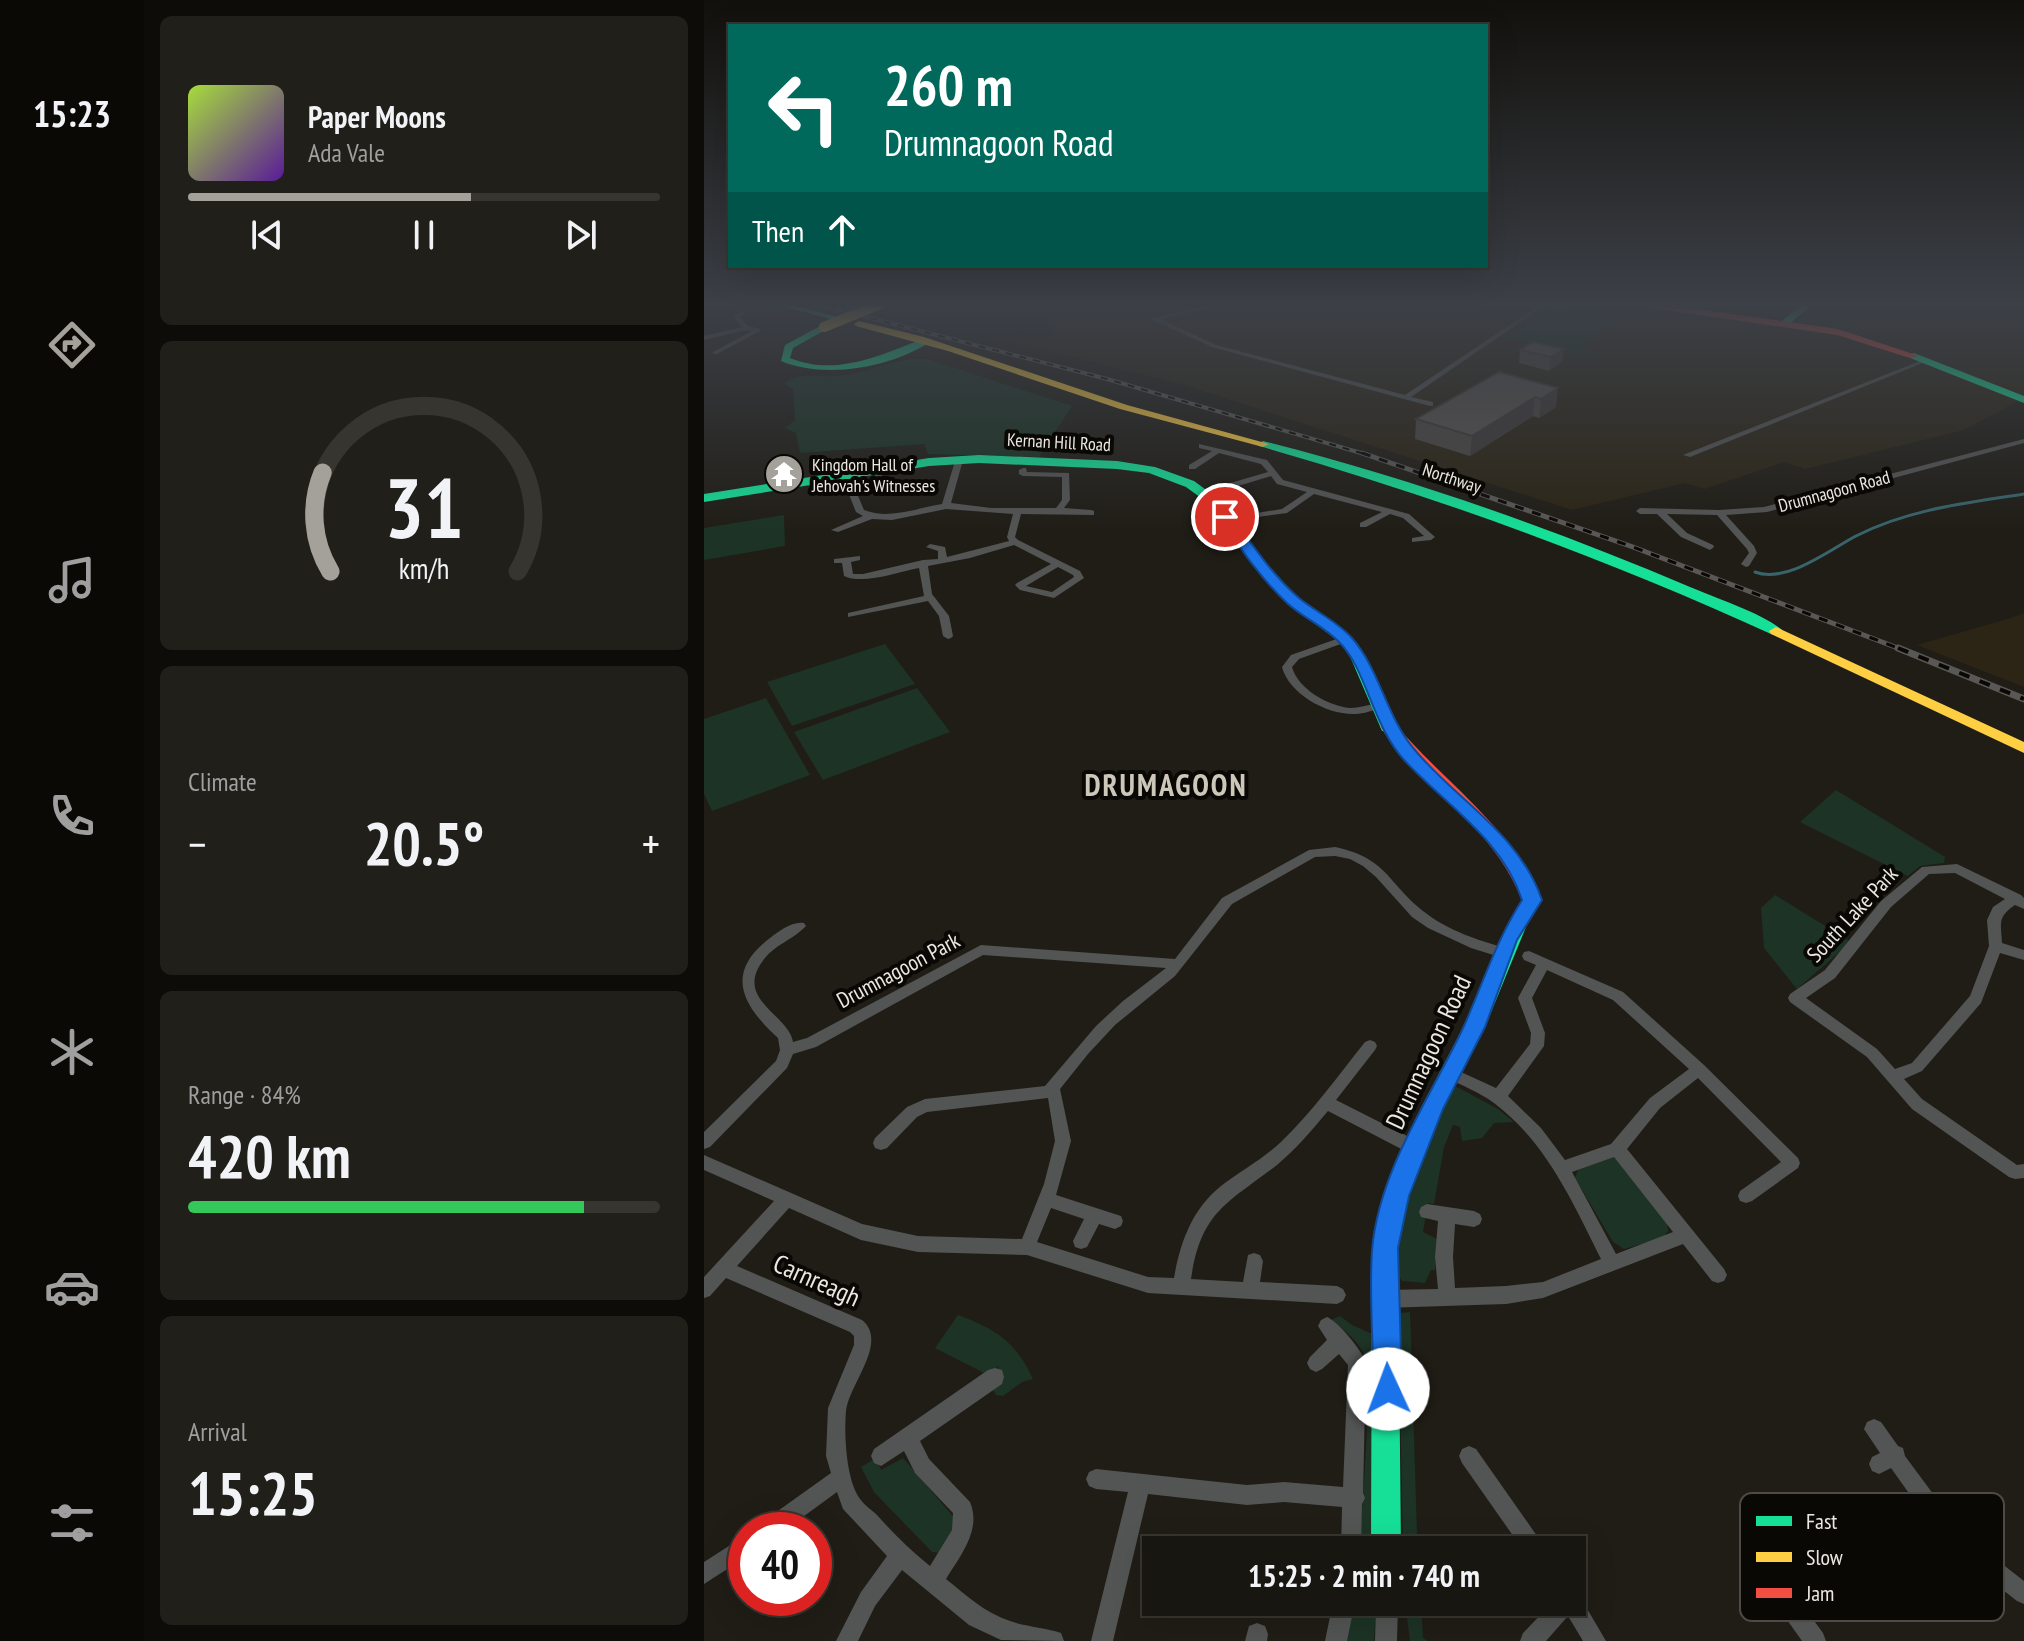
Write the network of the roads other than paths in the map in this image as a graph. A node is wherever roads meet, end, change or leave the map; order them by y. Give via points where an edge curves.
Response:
1 (1042, 381) edge
2 (1341, 381) edge
3 (1431, 381) edge
4 (1875, 381) edge
5 (1977, 381) edge
6 (1405, 398) junction
7 (2024, 400) edge
8 (1430, 404) dead end
9 (2024, 441) edge
10 (1202, 446) dead end
11 (1218, 450) junction
12 (1687, 455) dead end
13 (959, 460) junction
14 (1182, 464) dead end
15 (1023, 470) dead end
16 (1272, 473) junction
17 (849, 483) junction
18 (1313, 491) junction
19 (1206, 493) junction
20 (704, 498) edge
21 (946, 506) junction
22 (1060, 508) junction
23 (1018, 511) junction
24 (1390, 511) junction
25 (1640, 511) dead end
26 (1660, 512) junction
27 (1091, 513) dead end
28 (1719, 513) junction
29 (869, 517) junction
30 (1225, 517) junction
31 (1247, 517) dead end
32 (1202, 521) dead end
33 (1368, 521) dead end
34 (835, 530) dead end
35 (1415, 540) dead end
36 (1015, 542) junction
37 (929, 547) dead end
38 (1710, 547) dead end
39 (847, 559) dead end
40 (943, 559) junction
41 (923, 563) junction
42 (1746, 564) dead end
43 (1055, 565) junction
44 (929, 598) junction
45 (851, 615) dead end
46 (948, 636) dead end
47 (1345, 639) junction
48 (1374, 698) junction
49 (1934, 704) junction
50 (2024, 739) edge
51 (2024, 748) edge
52 (2020, 901) edge
53 (799, 926) dead end
54 (1996, 946) junction
55 (2024, 955) edge
56 (1529, 956) dead end
57 (1501, 959) junction
58 (1544, 963) junction
59 (1178, 964) junction
60 (1370, 1046) dead end
61 (787, 1050) junction
62 (1699, 1069) junction
63 (1450, 1073) junction
64 (1894, 1076) junction
65 (1050, 1091) junction
66 (1498, 1097) junction
67 (1327, 1103) junction
68 (704, 1142) edge
69 (881, 1143) dead end
70 (1415, 1148) junction
71 (1617, 1149) junction
72 (704, 1162) edge
73 (1561, 1169) junction
74 (2024, 1171) edge
75 (1746, 1196) dead end
76 (786, 1199) junction
77 (1046, 1199) junction
78 (1427, 1212) dead end
79 (1095, 1215) junction
80 (1447, 1217) junction
81 (1474, 1219) dead end
82 (1115, 1221) dead end
83 (1685, 1235) junction
84 (1081, 1241) dead end
85 (1027, 1247) junction
86 (1254, 1261) dead end
87 (1612, 1264) junction
88 (725, 1269) junction
89 (1718, 1275) dead end
90 (1181, 1286) junction
91 (704, 1290) edge
92 (1250, 1290) junction
93 (1337, 1295) dead end
94 (1447, 1296) junction
95 (1384, 1299) junction
96 (1316, 1363) dead end
97 (995, 1377) dead end
98 (1874, 1429) dead end
99 (908, 1438) junction
100 (881, 1456) dead end
101 (1469, 1456) dead end
102 (842, 1477) junction
103 (1096, 1479) dead end
104 (1140, 1485) junction
105 (1917, 1493) edge
106 (1355, 1498) junction
107 (793, 1512) edge
108 (1352, 1536) edge
109 (1386, 1536) edge
110 (1525, 1536) edge
111 (900, 1555) junction
112 (728, 1557) edge
113 (704, 1574) edge
114 (2004, 1578) edge
115 (933, 1580) junction
116 (2024, 1594) edge
117 (1341, 1616) edge
118 (1387, 1616) edge
119 (1556, 1616) edge
120 (1579, 1616) edge
121 (1801, 1621) edge
122 (847, 1641) edge
123 (1053, 1641) edge
124 (1102, 1641) edge
125 (1336, 1641) edge
126 (1386, 1641) edge
127 (1531, 1641) edge
128 (1595, 1641) edge
129 (1815, 1641) edge

1 - 49 main road, Northway via 1353,468 1501,516 1701,595
2 - 6 street
3 - 6 street
4 - 12 street
5 - 7 main road
6 - 8 street
9 - 28 street, Drumnagoon Road via 1779,507
10 - 11 street
11 - 14 street via 1196,468
11 - 16 street via 1264,462
13 - 17 main road, Kernan Hill Road via 878,471
13 - 19 main road, Kernan Hill Road via 1117,465 1173,476
13 - 21 street
15 - 22 street via 1066,475 1066,500
16 - 18 street via 1280,482
16 - 19 street
17 - 20 main road, Kernan Hill Road
17 - 29 street via 860,512
18 - 24 street
18 - 31 street via 1284,511
19 - 30 main road, Kernan Hill Road
21 - 23 street
21 - 29 street
22 - 23 street
22 - 27 street
23 - 36 street via 1011,537
24 - 33 street
24 - 35 street via 1406,516 1431,537
25 - 26 street, Drumnagoon Road
26 - 28 street, Drumnagoon Road
26 - 38 street via 1684,535
28 - 42 street via 1751,548
29 - 34 street
30 - 32 street
30 - 47 main road, Kernan Hill Road via 1292,600
36 - 40 street
36 - 43 street
37 - 40 street via 942,549
39 - 41 street via 851,577
40 - 41 street
41 - 44 street
43 - 43 street via 1079,578 1054,595 1020,585
44 - 45 street
44 - 46 street via 944,616
47 - 48 main road, Kernan Hill Road
47 - 48 street via 1295,657 1287,675 1341,709 1353,711
48 - 57 main road, Drumnagoon Road via 1410,756 1499,841 1527,884 1532,900
49 - 50 main road, Northway
49 - 51 main road, Northway
52 - 54 street, South Lake Park via 1998,910
52 - 64 street, South Lake Park via 1957,868 1926,870 1886,904 1830,974 1795,998 1872,1053
53 - 61 street via 756,956 750,975 749,998 785,1035
54 - 55 street
54 - 64 street, South Lake Park via 1976,999 1917,1067
56 - 58 street
57 - 59 street via 1433,925 1399,899 1375,864 1328,850 1313,853 1227,901
57 - 63 main road, Drumnagoon Road
58 - 62 street via 1618,996
58 - 66 street via 1525,998 1538,1033 1537,1046
59 - 61 street, Drumnagoon Park via 981,950 811,1043
59 - 65 street via 1076,1054
60 - 67 street
61 - 68 street via 782,1064
62 - 71 street via 1655,1103
62 - 75 street via 1799,1159
63 - 66 street
63 - 70 main road, Drumnagoon Road
64 - 74 street, South Lake Park via 1917,1104 1956,1134 2015,1172
65 - 69 street via 925,1106
65 - 77 street via 1063,1141
66 - 73 street via 1532,1127
67 - 70 street
67 - 90 street via 1286,1148 1219,1198 1201,1220 1185,1256
70 - 95 main road, Drumnagoon Road via 1396,1196 1385,1248
71 - 73 street
71 - 83 street
72 - 76 street
73 - 87 street
76 - 85 street via 861,1232 918,1244
76 - 88 street
77 - 79 street
77 - 85 street
78 - 80 street
79 - 82 street
79 - 84 street
80 - 81 street
80 - 94 street
83 - 87 street
83 - 89 street
85 - 90 street via 1148,1285
86 - 92 street
87 - 94 street via 1543,1290
88 - 91 street
88 - 102 street, Carnreagh via 863,1332 863,1345 837,1408 836,1456
90 - 92 street
92 - 93 street
94 - 95 street
95 - 109 main road, Drumnagoon Road
96 - 106 street via 1333,1334 1357,1362
97 - 99 street
98 - 105 street via 1887,1460
99 - 100 street
99 - 115 street via 922,1466 963,1509 962,1533
101 - 110 street
102 - 107 street
102 - 111 street, Carnreagh via 850,1502
103 - 104 street
104 - 106 street
104 - 124 street
106 - 108 street
111 - 115 street, Carnreagh
111 - 122 street via 868,1599
112 - 113 street
114 - 116 street
115 - 123 street, Carnreagh via 977,1617 1009,1632
117 - 125 street
118 - 126 street
119 - 127 street
120 - 128 street
121 - 129 street

